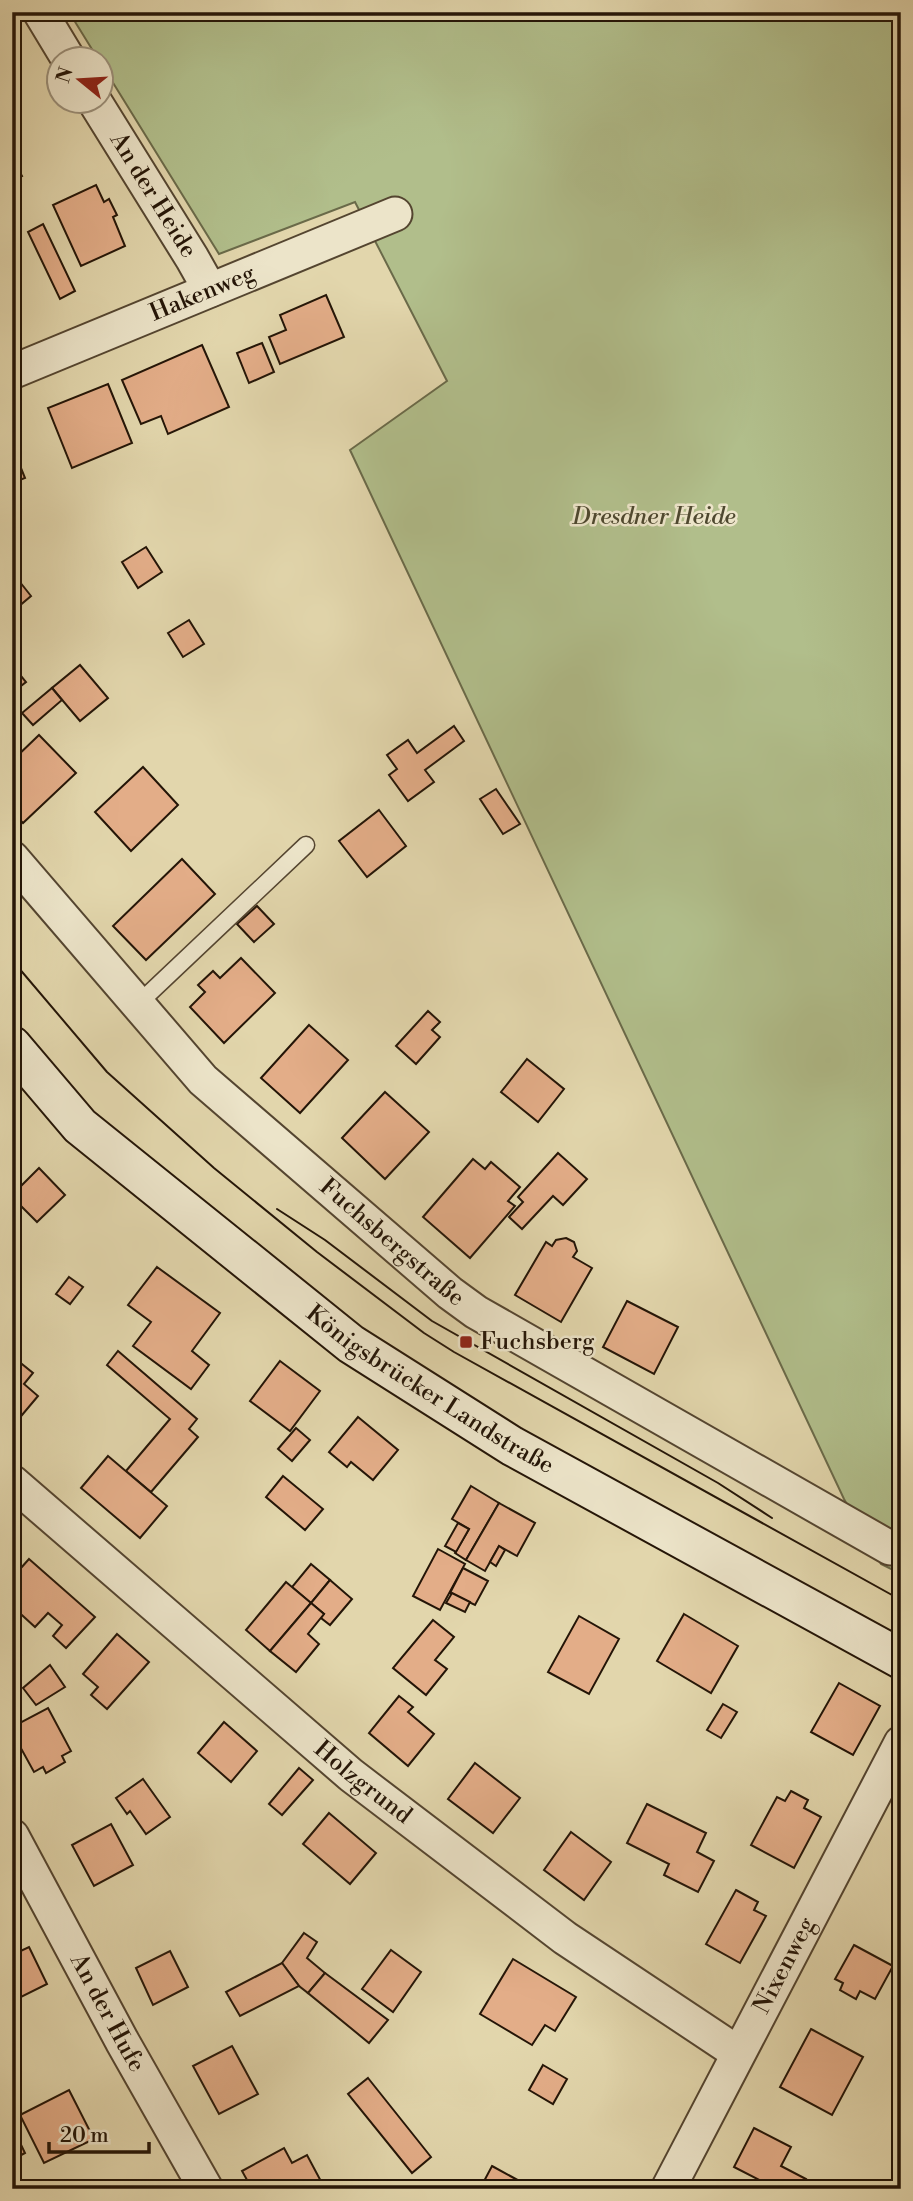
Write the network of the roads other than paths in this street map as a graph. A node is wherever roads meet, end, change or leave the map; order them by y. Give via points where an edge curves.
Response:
1 (40, 12) edge
2 (61, 46) edge
3 (104, 116) edge
4 (395, 214) dead end
5 (209, 290) junction
6 (12, 372) edge
7 (306, 845) dead end
8 (12, 858) edge
9 (138, 1004) junction
10 (12, 1046) edge
11 (12, 1482) edge
12 (890, 1548) dead end
13 (901, 1659) edge
14 (901, 1743) edge
15 (12, 1836) edge
16 (738, 2053) junction
17 (206, 2189) edge
18 (668, 2189) edge

1 - 2 street
3 - 5 street, An der Heide
4 - 5 street, Hakenweg
5 - 6 street, Hakenweg
7 - 9 lane
8 - 9 street, Fuchsbergstraße
9 - 12 street, Fuchsbergstraße via 204,1080 476,1312
10 - 13 main road, Königsbrücker Landstraße via 80,1126 351,1344 512,1447
11 - 16 street, Holzgrund via 351,1775 565,1938
14 - 16 street, Nixenweg
15 - 17 street, An der Hufe
16 - 18 street, Nixenweg

